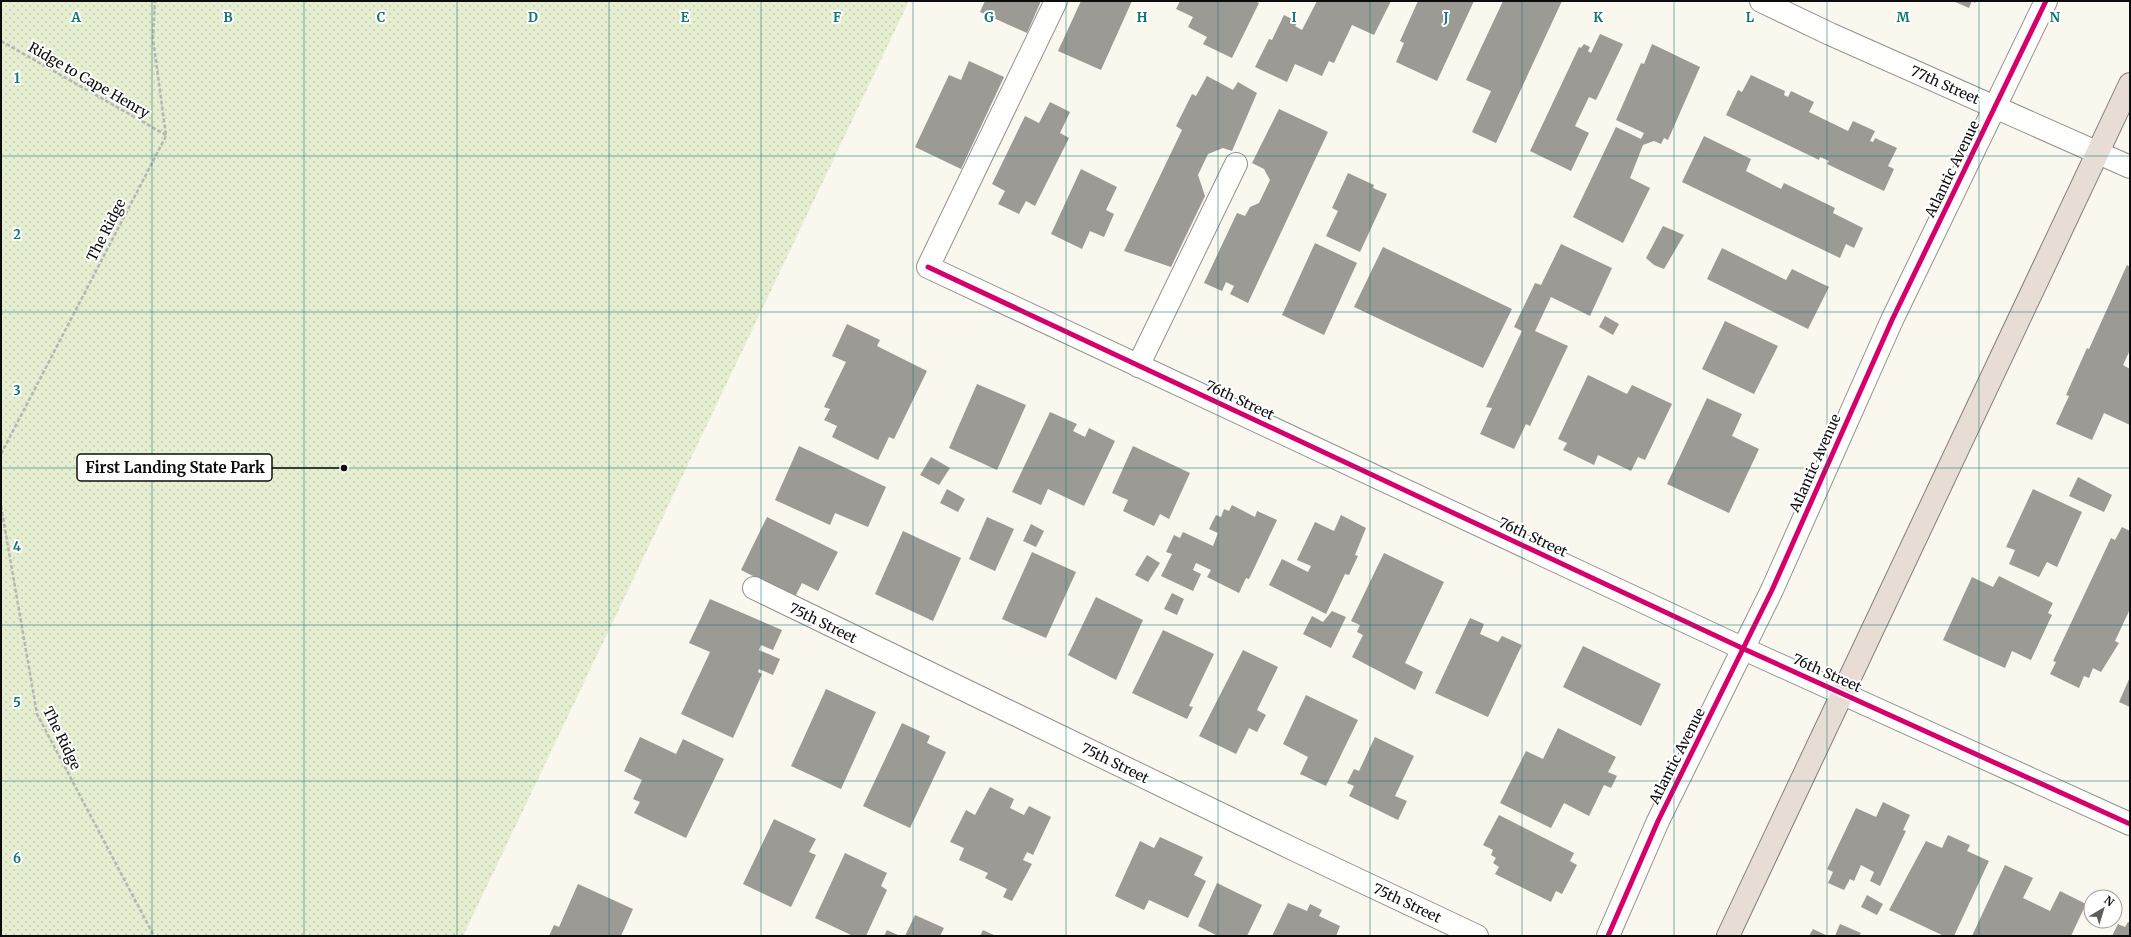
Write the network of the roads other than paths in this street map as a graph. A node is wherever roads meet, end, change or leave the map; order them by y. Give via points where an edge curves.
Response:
1 (1056, 1) edge
2 (1761, 1) edge
3 (2046, 1) edge
4 (2130, 84) edge
5 (1995, 108) junction
6 (2098, 152) junction
7 (1236, 164) dead end
8 (2130, 167) edge
9 (1138, 366) junction
10 (754, 588) dead end
11 (1744, 649) junction
12 (1842, 694) junction
13 (2130, 824) edge
14 (1477, 936) edge
15 (1608, 936) edge
16 (1728, 936) edge

1 - 9 street, 76th Street via 928,268
2 - 5 street, 77th Street
3 - 5 street, Atlantic Avenue
4 - 6 highway
5 - 6 street, 77th Street
5 - 11 street, Atlantic Avenue via 1892,320
6 - 8 street, 77th Street
6 - 12 highway
7 - 9 street
9 - 11 street, 76th Street
10 - 14 street, 75th Street
11 - 12 street, 76th Street
11 - 15 street, Atlantic Avenue via 1658,821
12 - 13 street, 76th Street
12 - 16 highway

